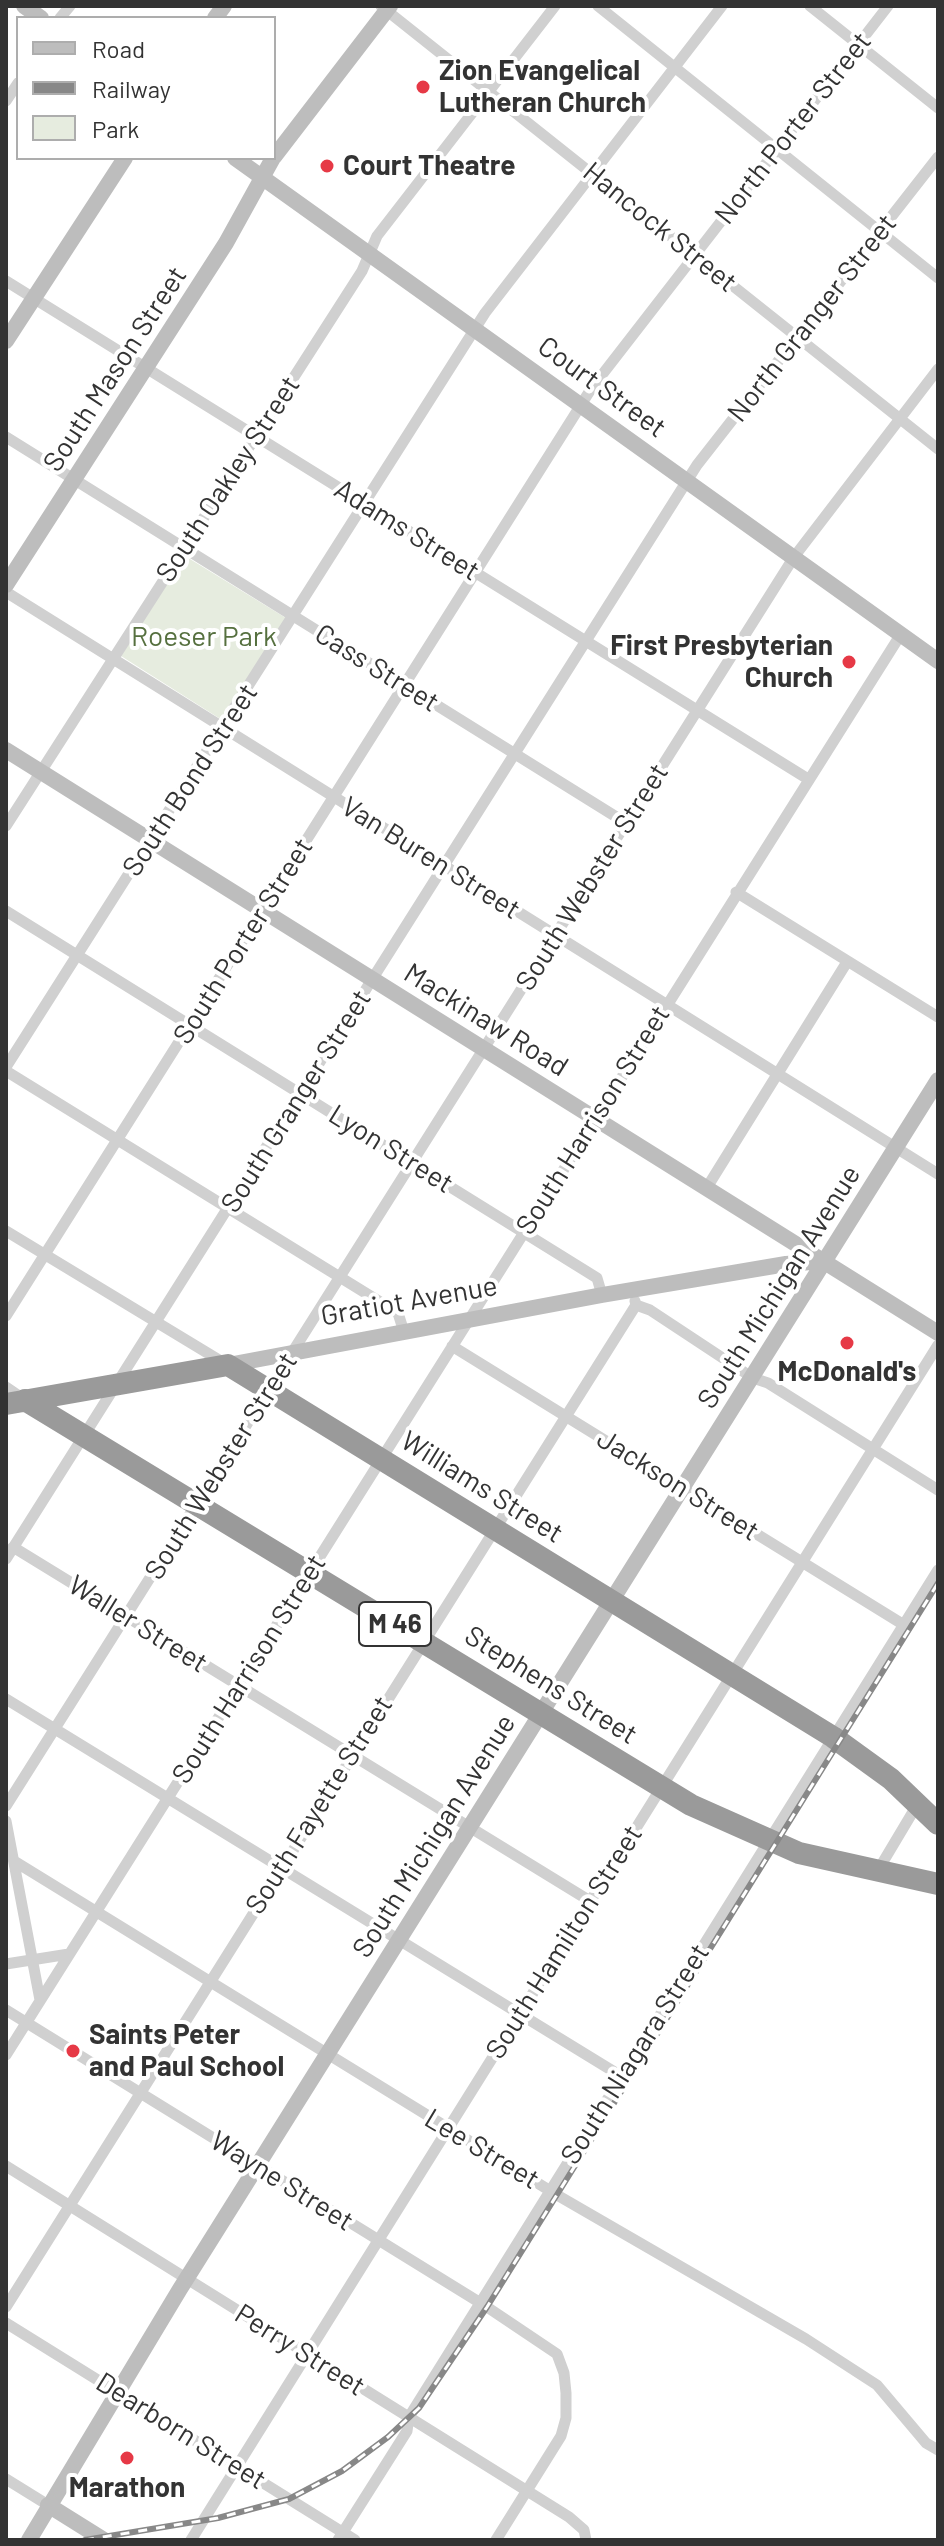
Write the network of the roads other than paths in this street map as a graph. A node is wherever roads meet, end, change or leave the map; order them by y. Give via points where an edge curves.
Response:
1 (555, 6) edge
2 (598, 6) edge
3 (722, 6) edge
4 (810, 6) edge
5 (888, 6) edge
6 (386, 7) edge
7 (858, 44) junction
8 (674, 67) junction
9 (489, 91) junction
10 (938, 108) edge
11 (777, 149) junction
12 (276, 154) edge
13 (938, 157) edge
14 (124, 160) edge
15 (238, 160) edge
16 (272, 160) edge
17 (591, 173) junction
18 (263, 178) junction
19 (879, 232) junction
20 (369, 253) junction
21 (695, 254) junction
22 (938, 278) edge
23 (6, 281) edge
24 (34, 298) junction
25 (476, 329) junction
26 (797, 337) junction
27 (6, 341) edge
28 (145, 368) junction
29 (938, 369) edge
30 (582, 403) junction
31 (900, 418) junction
32 (255, 436) junction
33 (6, 437) edge
34 (938, 449) edge
35 (74, 481) junction
36 (689, 482) junction
37 (366, 506) junction
38 (184, 548) junction
39 (794, 557) junction
40 (476, 573) junction
41 (6, 585) edge
42 (6, 592) edge
43 (294, 616) junction
44 (901, 634) junction
45 (587, 642) junction
46 (112, 658) junction
47 (938, 661) edge
48 (404, 685) junction
49 (698, 711) junction
50 (224, 728) junction
51 (6, 750) edge
52 (516, 755) junction
53 (41, 772) junction
54 (808, 779) junction
55 (334, 797) junction
56 (626, 823) junction
57 (6, 826) edge
58 (150, 840) junction
59 (445, 867) junction
60 (736, 892) junction
61 (262, 910) junction
62 (6, 911) edge
63 (555, 935) junction
64 (77, 955) junction
65 (847, 962) junction
66 (373, 980) junction
67 (666, 1003) junction
68 (938, 1017) edge
69 (190, 1025) junction
70 (484, 1049) junction
71 (6, 1069) edge
72 (777, 1074) junction
73 (938, 1080) edge
74 (302, 1093) junction
75 (595, 1118) junction
76 (118, 1139) junction
77 (896, 1148) junction
78 (412, 1162) junction
79 (938, 1174) edge
80 (706, 1189) junction
81 (228, 1208) junction
82 (6, 1231) edge
83 (523, 1232) junction
84 (44, 1254) junction
85 (824, 1261) junction
86 (341, 1278) junction
87 (602, 1295) junction
88 (634, 1298) junction
89 (6, 1316) edge
90 (467, 1320) junction
91 (156, 1323) junction
92 (404, 1332) junction
93 (938, 1333) edge
94 (938, 1345) edge
95 (452, 1346) junction
96 (292, 1353) junction
97 (228, 1365) junction
98 (753, 1378) junction
99 (119, 1384) junction
100 (6, 1387) edge
101 (269, 1391) junction
102 (16, 1402) edge
103 (565, 1415) junction
104 (86, 1435) junction
105 (874, 1449) junction
106 (381, 1460) junction
107 (683, 1488) junction
108 (938, 1490) edge
109 (198, 1504) junction
110 (493, 1529) junction
111 (13, 1547) junction
112 (6, 1559) edge
113 (802, 1563) junction
114 (938, 1570) edge
115 (310, 1573) junction
116 (610, 1601) junction
117 (126, 1615) junction
118 (904, 1625) junction
119 (423, 1641) junction
120 (732, 1675) junction
121 (238, 1686) junction
122 (6, 1699) edge
123 (540, 1714) junction
124 (54, 1729) junction
125 (833, 1737) junction
126 (351, 1754) junction
127 (661, 1787) junction
128 (168, 1797) junction
129 (917, 1805) junction
130 (6, 1806) edge
131 (6, 1821) edge
132 (938, 1824) edge
133 (470, 1828) junction
134 (768, 1842) junction
135 (14, 1861) junction
136 (281, 1866) junction
137 (877, 1873) junction
138 (938, 1884) edge
139 (590, 1901) junction
140 (97, 1910) junction
141 (399, 1940) junction
142 (69, 1954) junction
143 (32, 1961) junction
144 (6, 1964) edge
145 (210, 1981) junction
146 (40, 2000) junction
147 (6, 2010) edge
148 (519, 2015) junction
149 (26, 2023) junction
150 (6, 2055) edge
151 (329, 2055) junction
152 (621, 2076) junction
153 (139, 2093) junction
154 (447, 2128) junction
155 (6, 2166) edge
156 (257, 2166) junction
157 (550, 2190) junction
158 (68, 2206) junction
159 (377, 2239) junction
160 (186, 2280) junction
161 (480, 2303) junction
162 (6, 2307) edge
163 (6, 2323) edge
164 (307, 2353) junction
165 (117, 2392) junction
166 (409, 2417) junction
167 (938, 2450) edge
168 (237, 2466) junction
169 (6, 2479) edge
170 (527, 2491) junction
171 (48, 2505) junction
172 (341, 2536) edge
173 (29, 2540) edge
174 (104, 2540) edge
175 (191, 2540) edge
176 (355, 2540) edge
177 (496, 2540) edge
178 (586, 2540) edge

1 - 9 street, South Oakley Street
2 - 8 street
3 - 8 street, South Bond Street
4 - 7 street
5 - 7 street, North Porter Street
6 - 9 street, Hancock Street
6 - 12 street, South Mason Street
7 - 10 street
7 - 11 street, North Porter Street
8 - 11 street
8 - 17 street, South Bond Street
9 - 17 street, Hancock Street
9 - 20 street, South Oakley Street
11 - 19 street
11 - 21 street, North Porter Street
13 - 19 street, North Granger Street
14 - 24 street
15 - 18 street, Court Street
16 - 18 street, South Mason Street
17 - 21 street, Hancock Street
17 - 25 street, South Bond Street
18 - 20 street, Court Street
18 - 28 street, South Mason Street
19 - 22 street
19 - 26 street, North Granger Street
20 - 25 street, Court Street
20 - 32 street, South Oakley Street
21 - 26 street, Hancock Street
21 - 30 street, North Porter Street
23 - 24 street, Adams Street
24 - 27 street
24 - 28 street, Adams Street
25 - 30 street, Court Street
25 - 37 street, South Bond Street
26 - 31 street, Hancock Street
26 - 36 street, North Granger Street
28 - 32 street, Adams Street
28 - 35 street, South Mason Street
29 - 31 street, South Webster Street
30 - 36 street, Court Street
30 - 40 street, South Porter Street
31 - 34 street, Hancock Street
31 - 39 street, South Webster Street
32 - 37 street, Adams Street
32 - 38 street, South Oakley Street
33 - 35 street, Cass Street
35 - 38 street, Cass Street
35 - 41 street, South Mason Street
36 - 39 street, Court Street
36 - 45 street, South Granger Street
37 - 40 street, Adams Street
37 - 43 street, South Bond Street
38 - 43 street, Cass Street
38 - 46 street, South Oakley Street
39 - 44 street, Court Street
39 - 49 street, South Webster Street
40 - 45 street, Adams Street
40 - 48 street, South Porter Street
42 - 46 street, Van Buren Street
43 - 48 street, Cass Street
43 - 50 street, South Bond Street
44 - 47 street, Court Street
44 - 54 street, South Harrison Street
45 - 49 street, Adams Street
45 - 52 street, South Granger Street
46 - 50 street, Van Buren Street
46 - 53 street, South Oakley Street
48 - 52 street, Cass Street
48 - 55 street, South Porter Street
49 - 54 street, Adams Street
49 - 56 street, South Webster Street
50 - 55 street, Van Buren Street
50 - 58 street, South Bond Street
51 - 53 street, Mackinaw Road
52 - 56 street, Cass Street
52 - 59 street, South Granger Street
53 - 57 street, South Oakley Street
53 - 58 street, Mackinaw Road
54 - 60 street, South Harrison Street
55 - 59 street, Van Buren Street
55 - 61 street, South Porter Street
56 - 63 street, South Webster Street
58 - 61 street, Mackinaw Road
58 - 64 street, South Bond Street
59 - 63 street, Van Buren Street
59 - 66 street, South Granger Street
60 - 65 street
60 - 67 street, South Harrison Street
61 - 66 street, Mackinaw Road
61 - 69 street, South Porter Street
62 - 64 street, Lyon Street
63 - 67 street, Van Buren Street
63 - 70 street, South Webster Street
64 - 69 street, Lyon Street
64 - 71 street, South Bond Street
65 - 68 street
65 - 72 street
66 - 70 street, Mackinaw Road
66 - 74 street, South Granger Street
67 - 72 street, Van Buren Street
67 - 75 street, South Harrison Street
69 - 74 street, Lyon Street
69 - 76 street, South Porter Street
70 - 75 street, Mackinaw Road
70 - 78 street, South Webster Street
71 - 76 street
72 - 77 street, Van Buren Street
72 - 80 street
73 - 77 street, South Michigan Avenue
74 - 78 street, Lyon Street
74 - 81 street, South Granger Street
75 - 80 street, Mackinaw Road
75 - 83 street, South Harrison Street
76 - 81 street
76 - 84 street, South Porter Street
77 - 79 street, Van Buren Street
77 - 85 street, South Michigan Avenue
78 - 83 street, Lyon Street
78 - 86 street, South Webster Street
80 - 85 street, Mackinaw Road
81 - 86 street
81 - 91 street, South Granger Street
82 - 84 street, Williams Street
83 - 87 street, Lyon Street via 597,1278
83 - 90 street, South Harrison Street
84 - 89 street, South Porter Street
84 - 91 street, Williams Street
85 - 88 street, Gratiot Avenue via 786,1264
85 - 93 street, Mackinaw Road
85 - 98 street, South Michigan Avenue
86 - 92 street via 398,1313
86 - 96 street, South Webster Street
87 - 88 street, Gratiot Avenue
87 - 90 street, Gratiot Avenue
88 - 98 street
88 - 103 street, South Fayette Street
90 - 92 street, Gratiot Avenue
90 - 95 street, South Harrison Street
91 - 97 street, Williams Street
91 - 99 street, South Granger Street
92 - 96 street, Gratiot Avenue
94 - 105 street, South Hamilton Street
95 - 103 street, Jackson Street
95 - 106 street, South Harrison Street
96 - 97 street, Gratiot Avenue
96 - 101 street, South Webster Street
97 - 99 highway, Gratiot Avenue
97 - 101 highway, Williams Street
98 - 105 street
98 - 107 street, South Michigan Avenue
99 - 102 highway, Gratiot Avenue
99 - 104 street, South Granger Street
100 - 102 street, Stephens Street
101 - 106 highway, Williams Street
101 - 109 street, South Webster Street
102 - 104 highway, Stephens Street / M 46
103 - 107 street, Jackson Street
103 - 110 street, South Fayette Street
104 - 109 highway, Stephens Street / M 46
104 - 111 street, South Granger Street
105 - 108 street
105 - 113 street, South Hamilton Street
106 - 110 highway, Williams Street
106 - 115 street, South Harrison Street
107 - 113 street, Jackson Street
107 - 116 street, South Michigan Avenue
109 - 115 highway, Stephens Street / M 46
109 - 117 street, South Webster Street
110 - 116 highway, Williams Street
110 - 119 street, South Fayette Street
111 - 112 street, South Granger Street
111 - 117 street, Waller Street
113 - 118 street, Jackson Street
113 - 120 street, South Hamilton Street
114 - 118 street, South Niagara Street
115 - 119 highway, Stephens Street / M 46
115 - 121 street, South Harrison Street
116 - 120 highway, Williams Street
116 - 123 street, South Michigan Avenue
117 - 121 street, Waller Street
117 - 124 street, South Webster Street
118 - 125 street, South Niagara Street
119 - 123 highway, Stephens Street / M 46
119 - 126 street, South Fayette Street
120 - 125 highway, Williams Street
120 - 127 street, South Hamilton Street
121 - 126 street, Waller Street
121 - 128 street, South Harrison Street
122 - 124 street
123 - 127 highway, Stephens Street / M 46
123 - 133 street, South Michigan Avenue
124 - 128 street
124 - 130 street, South Webster Street
125 - 129 highway, Williams Street
125 - 134 street, South Niagara Street
126 - 133 street, Waller Street
126 - 136 street, South Fayette Street
127 - 134 highway, Stephens Street / M 46
127 - 139 street, South Hamilton Street
128 - 136 street
128 - 140 street, South Harrison Street
129 - 132 highway, Williams Street
129 - 137 street
131 - 135 street
133 - 139 street, Waller Street
133 - 141 street, South Michigan Avenue
134 - 137 highway, Stephens Street / M 46
134 - 152 street, South Niagara Street
135 - 140 street, Lee Street
135 - 143 street
136 - 141 street
136 - 145 street, South Fayette Street
137 - 138 highway, M 46
139 - 148 street, South Hamilton Street
140 - 142 street, South Harrison Street
140 - 145 street, Lee Street
141 - 148 street
141 - 151 street, South Michigan Avenue
142 - 143 street
142 - 146 street, South Harrison Street
143 - 144 street
143 - 146 street
145 - 151 street, Lee Street
145 - 153 street, South Fayette Street
146 - 149 street, South Harrison Street
147 - 149 street, Wayne Street
148 - 152 street
148 - 154 street, South Hamilton Street
149 - 150 street, South Harrison Street
149 - 153 street, Wayne Street
151 - 154 street, Lee Street
151 - 156 street, South Michigan Avenue
152 - 157 street, South Niagara Street
153 - 156 street, Wayne Street
153 - 158 street, South Fayette Street
154 - 157 street, Lee Street
154 - 159 street, South Hamilton Street
155 - 158 street, Perry Street
156 - 159 street, Wayne Street
156 - 160 street, South Michigan Avenue
157 - 161 street, South Niagara Street
157 - 167 street, Lee Street via 877,2385
158 - 160 street, Perry Street
158 - 162 street, South Fayette Street
159 - 161 street, Wayne Street
159 - 164 street, South Hamilton Street
160 - 164 street, Perry Street
160 - 165 street, South Michigan Avenue
161 - 166 street, South Niagara Street
161 - 170 street, Wayne Street via 557,2354 564,2373 566,2418 553,2452
163 - 165 street, Dearborn Street
164 - 166 street, Perry Street
164 - 168 street, South Hamilton Street
165 - 168 street, Dearborn Street
165 - 171 street, South Michigan Avenue
166 - 170 street, Perry Street
166 - 172 street, South Niagara Street via 407,2431
168 - 172 street, Dearborn Street
168 - 175 street, South Hamilton Street
169 - 171 street
170 - 177 street
170 - 178 street, Perry Street via 579,2524
171 - 173 street, South Michigan Avenue
171 - 174 street
172 - 176 street, Dearborn Street

